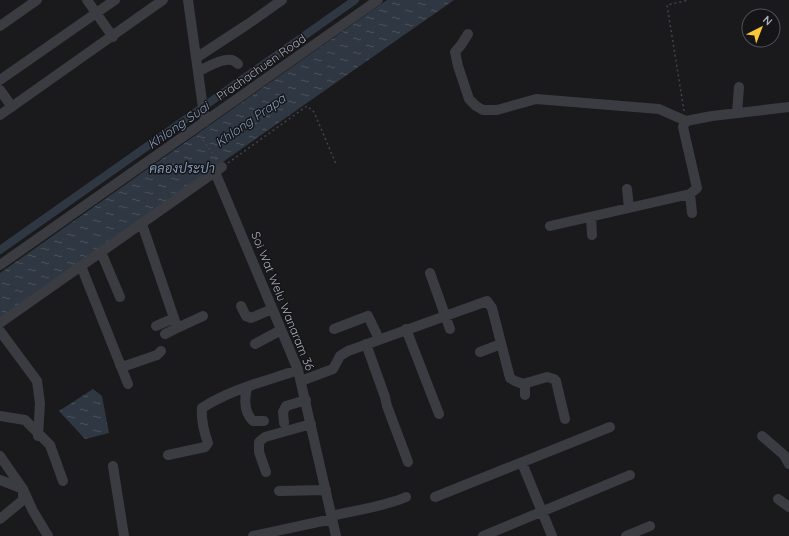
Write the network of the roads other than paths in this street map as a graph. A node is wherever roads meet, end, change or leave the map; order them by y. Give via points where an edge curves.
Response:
1 (36, 0) edge
2 (87, 0) edge
3 (115, 0) edge
4 (163, 0) edge
5 (188, 0) edge
6 (282, 0) edge
7 (378, 0) edge
8 (96, 14) junction
9 (1, 23) edge
10 (468, 34) dead end
11 (113, 37) junction
12 (196, 58) junction
13 (238, 64) dead end
14 (198, 72) junction
15 (0, 80) edge
16 (739, 87) dead end
17 (0, 90) edge
18 (201, 94) junction
19 (12, 107) junction
20 (789, 107) edge
21 (737, 113) junction
22 (0, 115) edge
23 (213, 116) junction
24 (686, 121) junction
25 (204, 122) junction
26 (690, 194) junction
27 (692, 213) dead end
28 (591, 217) junction
29 (142, 224) junction
30 (550, 226) dead end
31 (592, 235) dead end
32 (101, 252) junction
33 (0, 265) edge
34 (81, 266) junction
35 (430, 273) dead end
36 (120, 297) dead end
37 (241, 306) dead end
38 (272, 308) junction
39 (445, 315) junction
40 (203, 316) dead end
41 (174, 318) junction
42 (0, 323) edge
43 (156, 326) dead end
44 (175, 329) junction
45 (334, 329) dead end
46 (406, 329) junction
47 (281, 330) junction
48 (450, 330) dead end
49 (0, 331) edge
50 (165, 334) dead end
51 (379, 339) junction
52 (255, 344) dead end
53 (366, 344) junction
54 (502, 344) junction
55 (160, 351) dead end
56 (480, 352) dead end
57 (120, 365) junction
58 (298, 370) junction
59 (301, 381) junction
60 (128, 384) dead end
61 (523, 384) junction
62 (247, 388) junction
63 (525, 395) dead end
64 (306, 400) junction
65 (438, 414) dead end
66 (0, 416) edge
67 (565, 419) dead end
68 (264, 421) dead end
69 (284, 423) dead end
70 (311, 424) junction
71 (610, 427) dead end
72 (38, 435) junction
73 (762, 436) dead end
74 (786, 452) edge
75 (168, 455) dead end
76 (0, 456) edge
77 (408, 462) dead end
78 (522, 463) junction
79 (789, 464) edge
80 (113, 466) dead end
81 (266, 472) dead end
82 (630, 475) dead end
83 (0, 480) edge
84 (63, 481) dead end
85 (23, 489) junction
86 (326, 490) junction
87 (279, 491) dead end
88 (406, 497) dead end
89 (435, 497) dead end
90 (778, 499) dead end
91 (789, 507) edge
92 (542, 511) junction
93 (332, 518) junction
94 (0, 520) edge
95 (650, 526) dead end
96 (48, 536) edge
97 (124, 536) edge
98 (253, 536) edge
99 (336, 536) edge
100 (483, 536) edge
101 (552, 536) edge
102 (626, 536) edge

1 - 9 street
2 - 8 street
3 - 8 street
4 - 11 street
5 - 12 street
6 - 12 street
7 - 23 street, Prachachuen Road
8 - 11 street
8 - 15 street
10 - 24 street via 455,52 469,99 483,110 497,110 536,99 659,109
11 - 19 street
12 - 14 street
13 - 14 street via 232,60 221,61
14 - 18 street
16 - 21 street
17 - 19 street
18 - 23 street
18 - 25 street
19 - 22 street
20 - 21 street
21 - 24 street
23 - 25 street, Prachachuen Road
24 - 26 street via 683,127 697,188
25 - 33 street, Prachachuen Road
26 - 27 street
26 - 28 street via 628,198
28 - 30 street
28 - 31 street
29 - 32 street
29 - 38 street, Soi Wat Welu Wanaram 36 via 220,168
29 - 41 street
32 - 34 street
32 - 36 street
34 - 42 street
34 - 57 street
35 - 39 street
37 - 38 street via 246,316 251,318
38 - 47 street, Soi Wat Welu Wanaram 36
39 - 46 street
39 - 48 street
39 - 54 street via 486,301 492,308
40 - 44 street
41 - 43 street
41 - 44 street
44 - 50 street
45 - 51 street via 368,316
46 - 51 street
46 - 65 street
47 - 52 street
47 - 58 street, Soi Wat Welu Wanaram 36
49 - 72 street via 37,381 40,403
51 - 53 street
53 - 59 street via 340,356 333,369
53 - 77 street
54 - 56 street
54 - 61 street via 510,378
55 - 57 street via 157,355 125,366
57 - 60 street
58 - 59 street, Soi Wat Welu Wanaram 36
58 - 62 street
59 - 64 street, Soi Wat Welu Wanaram 36
61 - 63 street
61 - 67 street via 547,377 554,379
62 - 68 street via 244,400 248,416 253,422
62 - 75 street via 228,394 202,408 201,416 208,444 205,447
64 - 69 street via 286,406 283,412
64 - 70 street, Soi Wat Welu Wanaram 36
66 - 72 street via 25,420
70 - 81 street via 265,437 259,442 259,452
70 - 86 street, Soi Wat Welu Wanaram 36
71 - 78 street
72 - 84 street via 50,445
73 - 74 street
74 - 79 street
76 - 85 street
78 - 89 street
78 - 92 street
80 - 97 street
82 - 92 street
83 - 85 street
85 - 94 street via 23,500
85 - 96 street
86 - 87 street
86 - 93 street, Soi Wat Welu Wanaram 36
88 - 93 street via 390,504
90 - 91 street
92 - 100 street
92 - 101 street
93 - 98 street
93 - 99 street, Soi Wat Welu Wanaram 36
95 - 102 street

